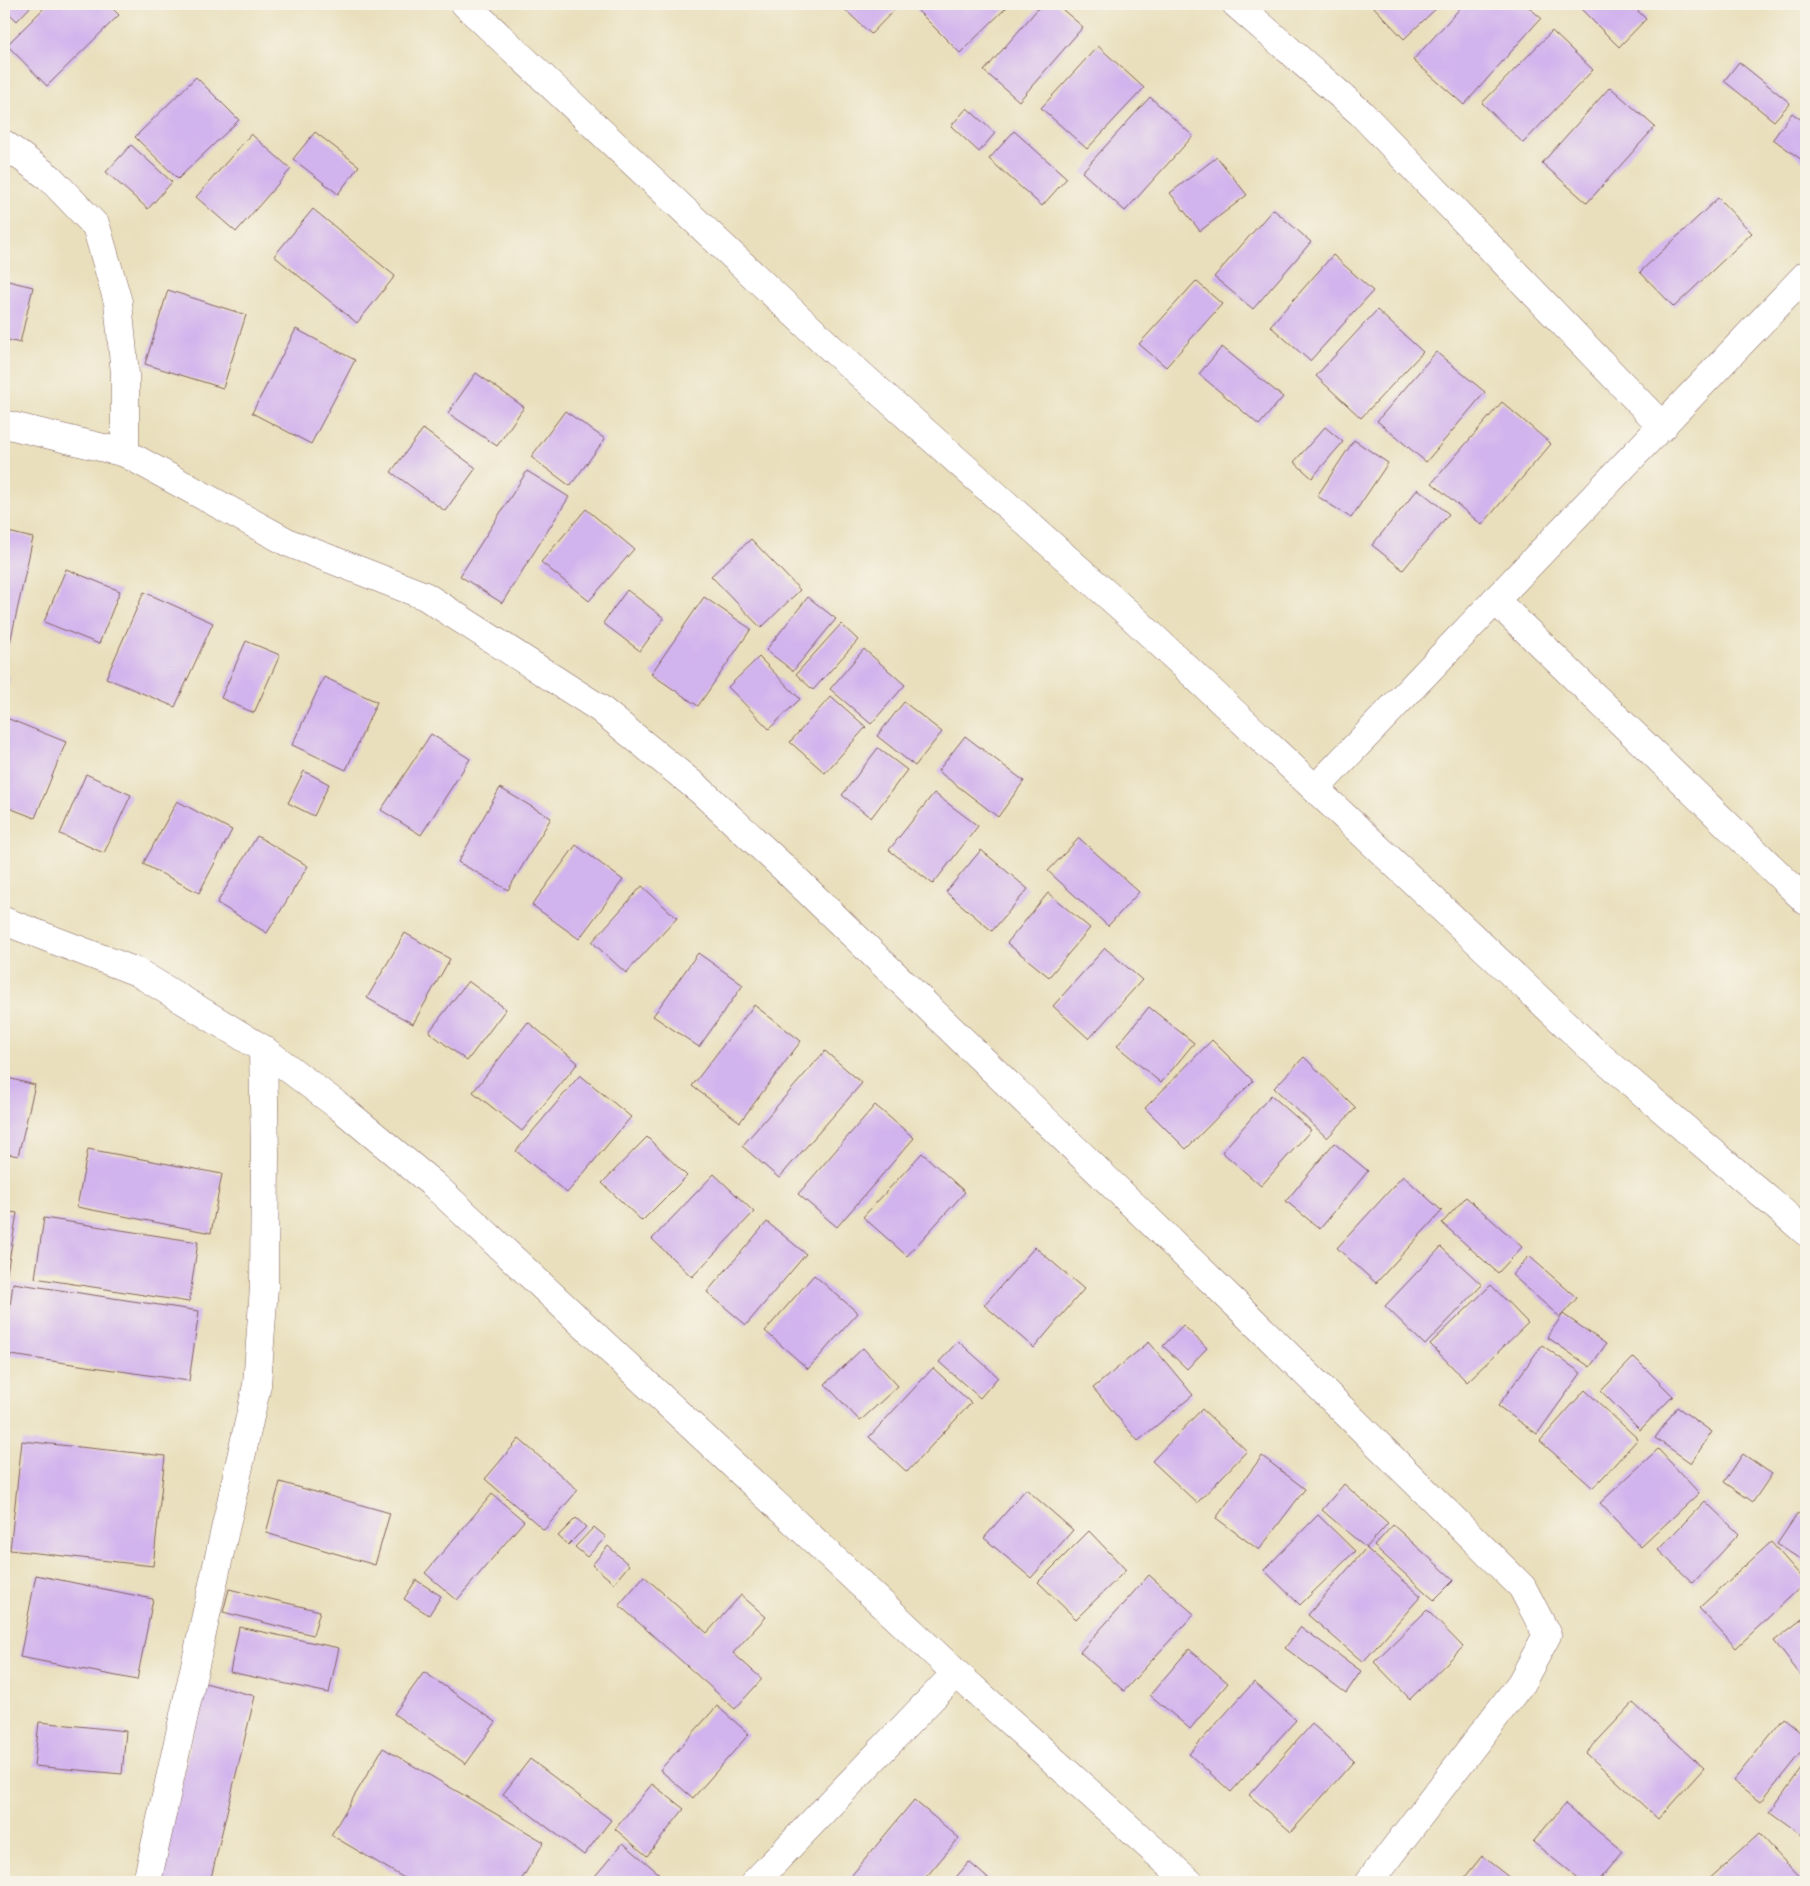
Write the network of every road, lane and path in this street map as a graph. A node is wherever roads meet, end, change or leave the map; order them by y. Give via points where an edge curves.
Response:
1 (465, 4) edge
2 (1236, 4) edge
3 (4, 144) edge
4 (1806, 275) edge
5 (4, 424) edge
6 (1663, 427) junction
7 (125, 453) junction
8 (1495, 600) junction
9 (1315, 790) junction
10 (1806, 901) edge
11 (4, 921) edge
12 (263, 1049) junction
13 (1806, 1232) edge
14 (956, 1673) junction
15 (147, 1882) edge
16 (755, 1882) edge
17 (1189, 1882) edge
18 (1369, 1882) edge

1 - 9 street via 832,349 1130,615
2 - 6 street via 1361,113
3 - 7 street via 50,178 96,226 118,302 125,374
4 - 6 street
5 - 7 street
6 - 8 street
7 - 18 street via 290,543 425,596 599,708 686,779 790,874 1241,1309 1522,1587 1547,1635 1521,1683
8 - 9 street
8 - 10 street
9 - 13 street via 1593,1050
11 - 12 street via 137,972
12 - 14 street via 434,1185
12 - 15 street via 264,1287 257,1385
14 - 16 street
14 - 17 street

